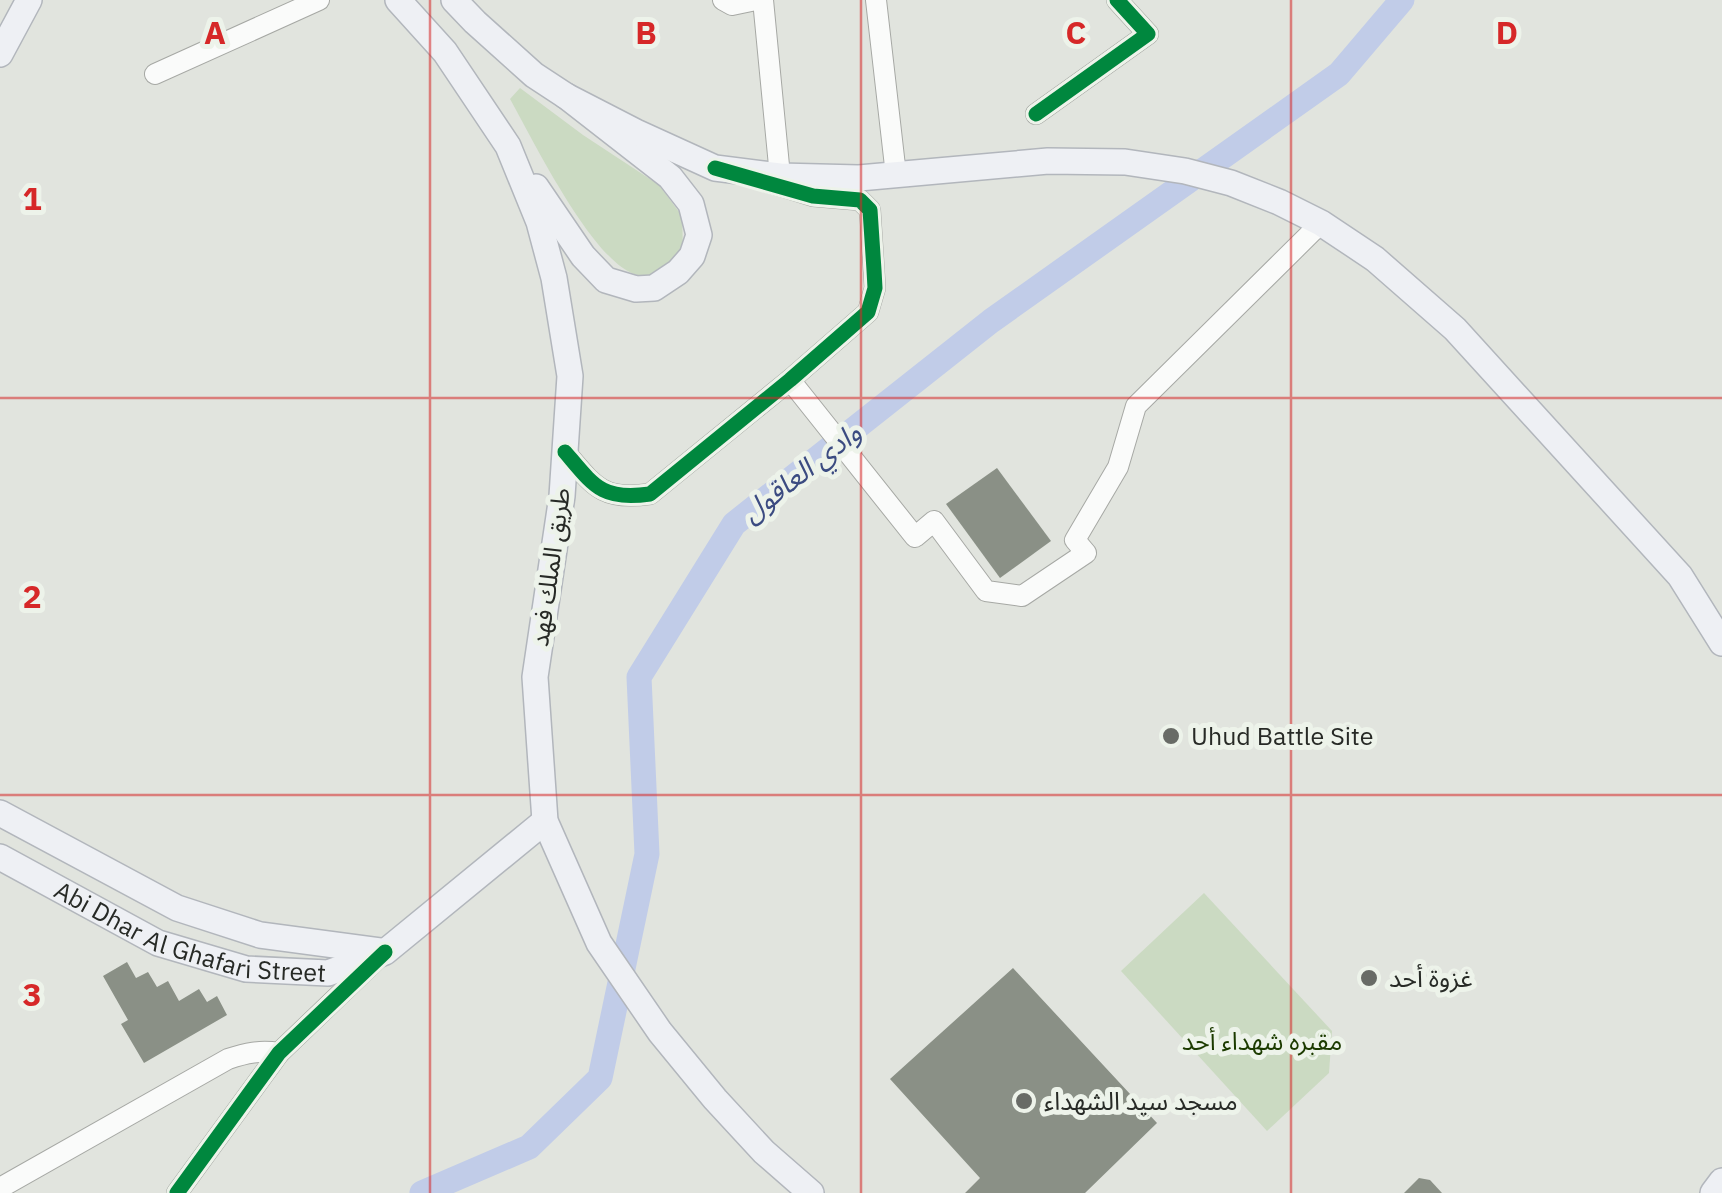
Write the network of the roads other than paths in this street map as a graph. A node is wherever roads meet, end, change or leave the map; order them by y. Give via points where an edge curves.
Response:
1 (29, 0) edge
2 (319, 0) edge
3 (398, 0) edge
4 (454, 0) edge
5 (723, 0) edge
6 (759, 0) edge
7 (876, 0) edge
8 (1117, 0) edge
9 (0, 54) edge
10 (155, 74) dead end
11 (566, 96) junction
12 (1036, 114) dead end
13 (508, 146) junction
14 (715, 168) junction
15 (780, 176) junction
16 (896, 176) junction
17 (1321, 223) junction
18 (790, 380) junction
19 (566, 452) junction
20 (1680, 576) junction
21 (1722, 614) edge
22 (1722, 643) edge
23 (0, 813) edge
24 (545, 821) junction
25 (0, 857) edge
26 (385, 952) junction
27 (279, 1053) junction
28 (764, 1152) junction
29 (1722, 1182) edge
30 (0, 1188) edge
31 (178, 1193) edge
32 (784, 1193) edge
33 (811, 1193) edge
34 (1713, 1193) edge

1 - 9 main road
2 - 10 street
3 - 13 main road, طريق الملك فهد via 445,52
4 - 11 main road
5 - 6 street
6 - 15 street
7 - 16 street
8 - 12 street via 1148,34
11 - 13 main road via 670,177 691,204 699,235 678,272 654,288 606,280
11 - 14 main road
13 - 19 main road, طريق الملك فهد via 554,278 570,376
14 - 15 main road
14 - 18 street via 813,196 860,200 870,210 875,288 868,312
15 - 16 main road
16 - 17 main road via 1048,161 1125,162 1216,179
17 - 18 street via 1136,406 1118,467 1076,540 1086,553 1022,596 986,590 934,521 915,538
17 - 20 main road via 1375,259 1455,329
18 - 19 street via 650,494 612,494 593,484
19 - 24 main road, طريق الملك فهد via 535,677
20 - 21 main road
20 - 22 main road
23 - 26 main road, Abi Dhar Al Ghafari Street via 177,908 260,935
24 - 26 main road, Abi Dhar Al Ghafari Street
24 - 28 main road, طريق الملك فهد via 599,943 660,1032
25 - 26 main road, Abi Dhar Al Ghafari Street via 158,943 246,970 328,974
26 - 27 street
27 - 30 street via 228,1059
27 - 31 street
28 - 32 main road
28 - 33 main road
29 - 34 main road

